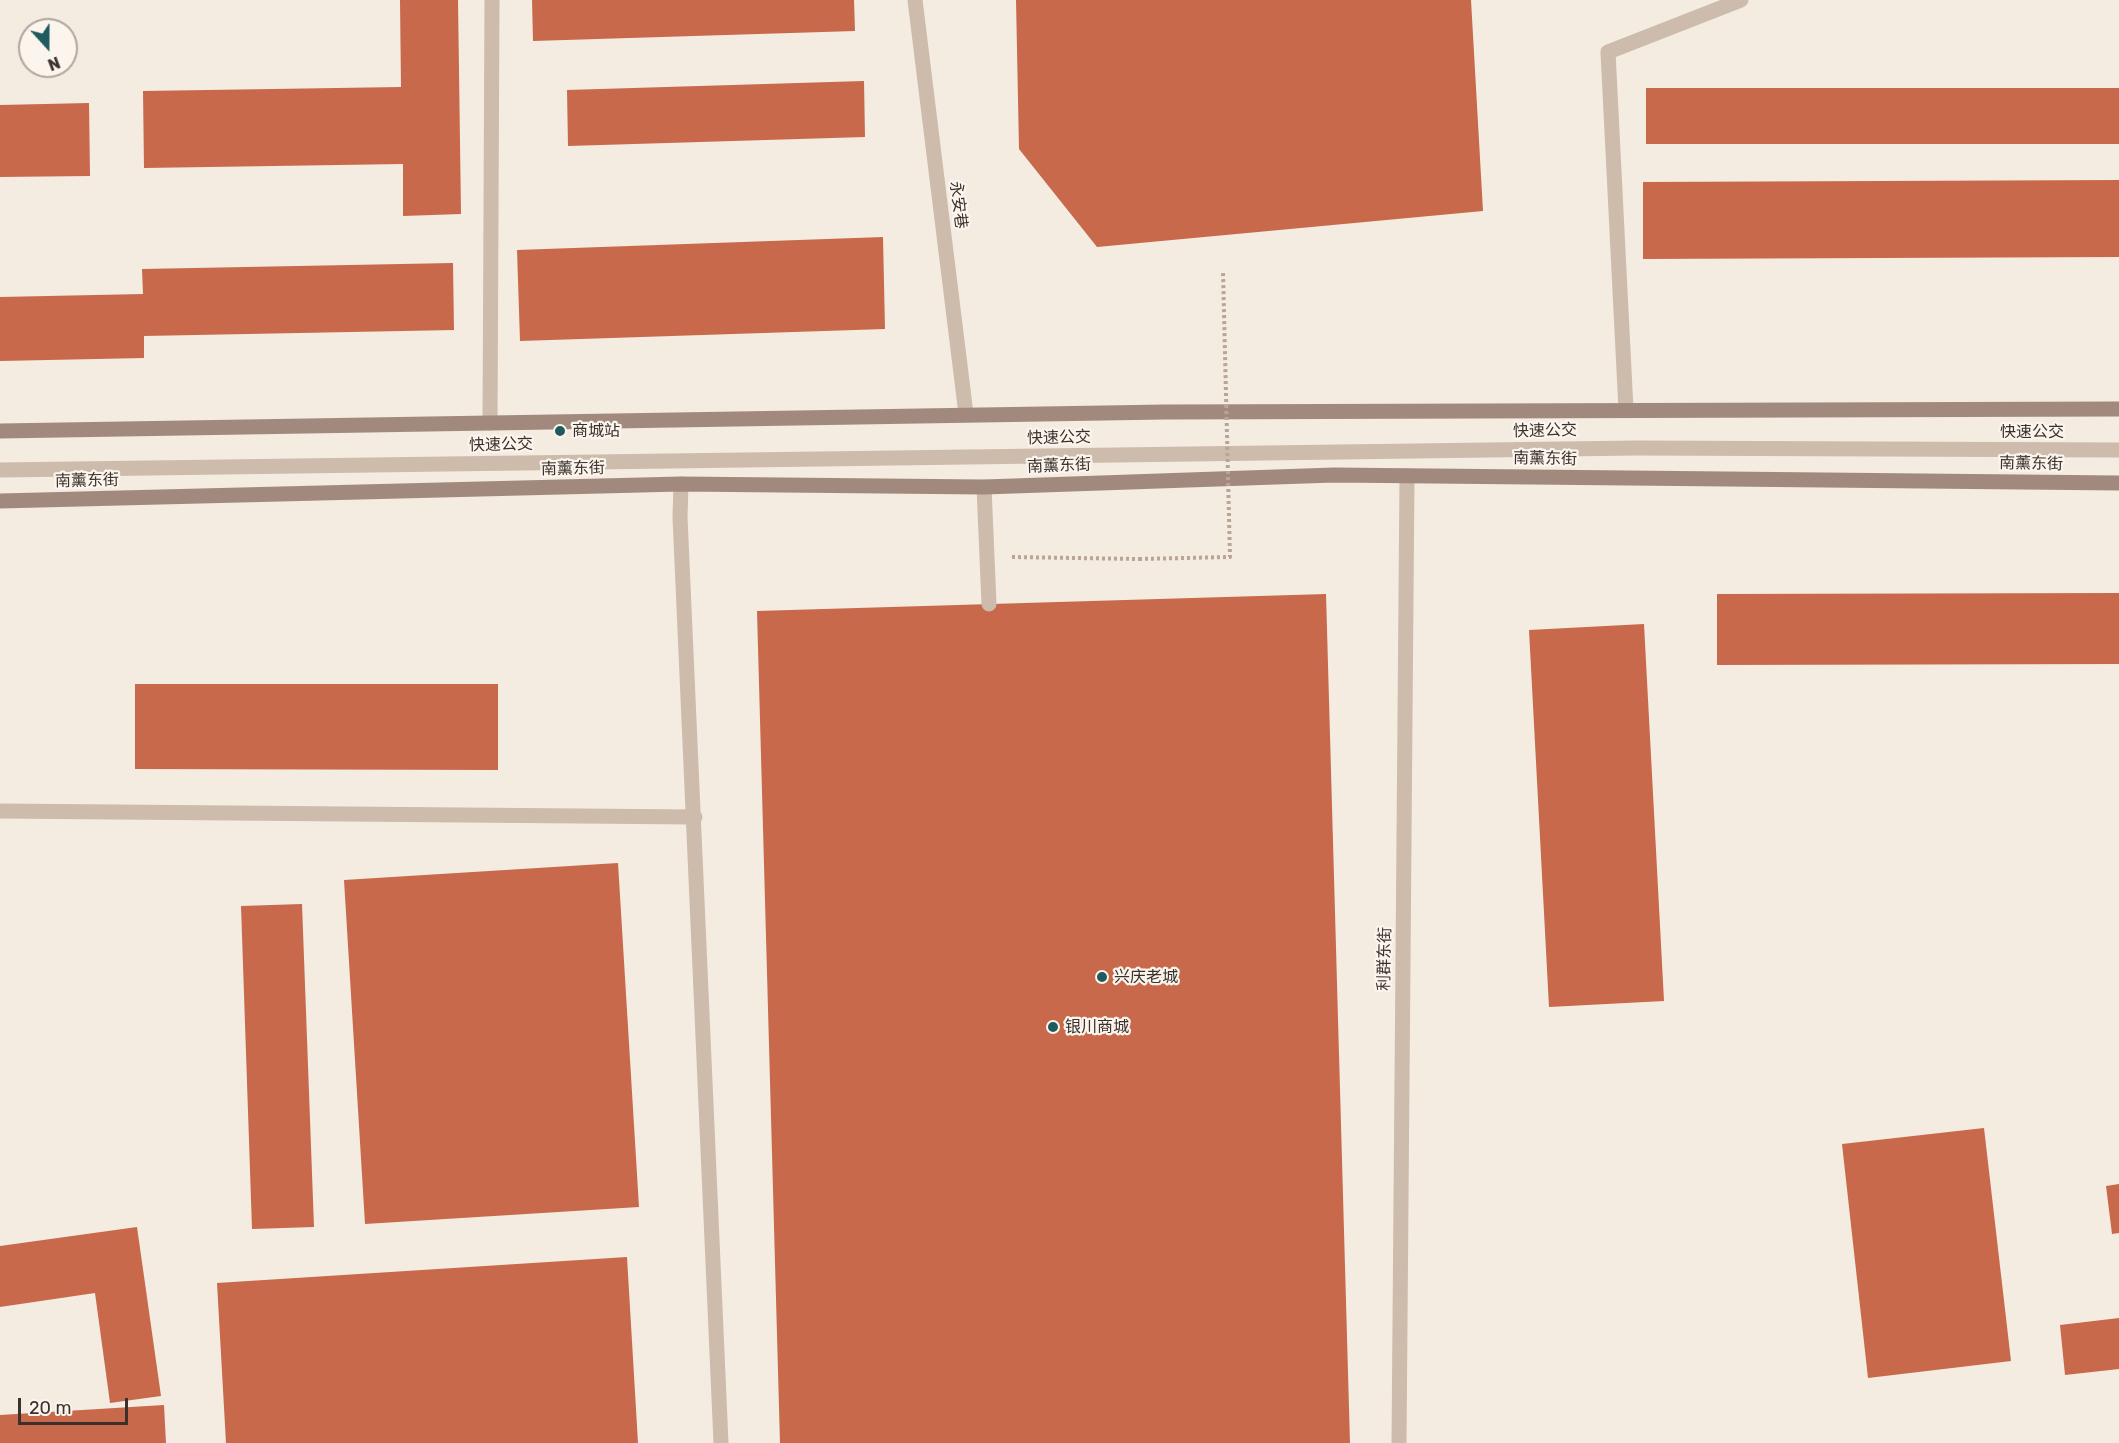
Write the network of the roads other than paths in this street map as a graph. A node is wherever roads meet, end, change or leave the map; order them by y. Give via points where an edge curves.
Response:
1 (492, 0) edge
2 (915, 0) edge
3 (1741, 0) edge
4 (2119, 408) edge
5 (1626, 410) junction
6 (966, 414) junction
7 (490, 423) junction
8 (0, 431) edge
9 (2119, 450) edge
10 (0, 470) edge
11 (1407, 476) junction
12 (2119, 483) edge
13 (681, 484) junction
14 (984, 487) junction
15 (0, 501) edge
16 (989, 604) dead end
17 (0, 811) edge
18 (695, 817) junction
19 (721, 1443) edge
20 (1399, 1443) edge

1 - 7 street
2 - 6 street, 永安巷
3 - 5 street via 1608,52
4 - 5 main road
5 - 6 main road
6 - 7 main road
7 - 8 main road
9 - 10 street, 快速公交 via 1637,448
11 - 12 main road, 南薰东街
11 - 14 main road, 南薰东街
11 - 20 street, 利群东街
13 - 14 main road, 南薰东街
13 - 15 main road, 南薰东街
13 - 18 street
14 - 16 street
17 - 18 street
18 - 19 street

